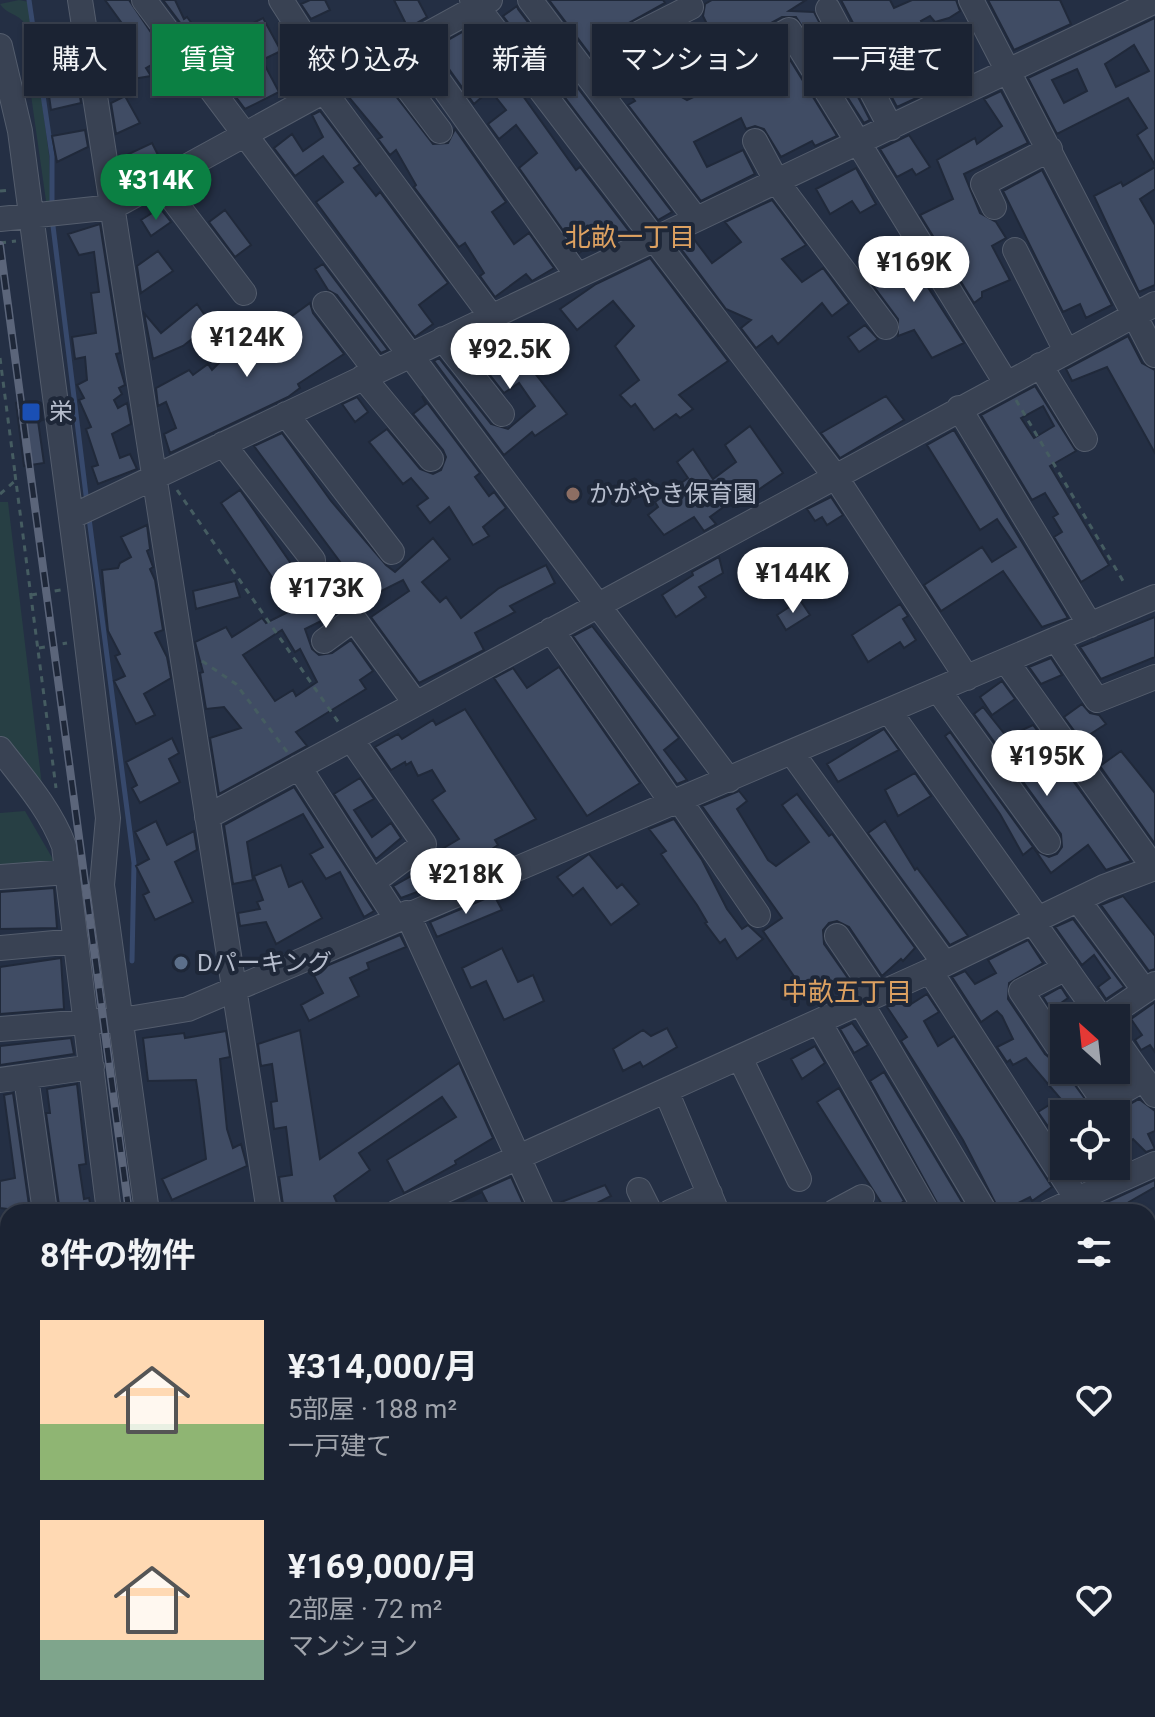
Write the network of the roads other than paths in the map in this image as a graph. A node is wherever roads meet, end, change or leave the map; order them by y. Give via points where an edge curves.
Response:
1 (80, 0) edge
2 (144, 0) edge
3 (281, 0) edge
4 (530, 0) edge
5 (971, 0) edge
6 (1155, 1) edge
7 (480, 2) edge
8 (694, 2) edge
9 (828, 9) dead end
10 (294, 24) edge
11 (444, 24) edge
12 (655, 24) edge
13 (788, 31) edge
14 (0, 46) edge
15 (1010, 70) junction
16 (448, 94) edge
17 (315, 96) edge
18 (336, 96) edge
19 (414, 96) edge
20 (891, 128) junction
21 (440, 131) dead end
22 (244, 135) junction
23 (755, 141) dead end
24 (859, 144) junction
25 (1050, 149) junction
26 (159, 181) junction
27 (777, 182) junction
28 (113, 207) junction
29 (994, 207) dead end
30 (33, 215) junction
31 (0, 219) edge
32 (696, 219) junction
33 (656, 237) junction
34 (1015, 250) dead end
35 (577, 275) junction
36 (244, 293) dead end
37 (325, 304) dead end
38 (1145, 310) edge
39 (491, 316) junction
40 (886, 327) dead end
41 (443, 339) junction
42 (1066, 351) junction
43 (1155, 355) edge
44 (407, 356) junction
45 (1040, 365) junction
46 (369, 374) junction
47 (1006, 383) junction
48 (959, 408) junction
49 (286, 414) junction
50 (502, 414) dead end
51 (1085, 439) dead end
52 (223, 444) junction
53 (431, 459) dead end
54 (158, 474) junction
55 (835, 476) junction
56 (71, 517) junction
57 (392, 552) dead end
58 (313, 560) dead end
59 (1143, 596) edge
60 (597, 605) junction
61 (1088, 620) junction
62 (551, 630) junction
63 (1056, 639) junction
64 (324, 641) dead end
65 (1006, 661) junction
66 (964, 673) junction
67 (1155, 677) edge
68 (938, 690) junction
69 (416, 704) junction
70 (889, 711) junction
71 (351, 739) junction
72 (0, 749) edge
73 (792, 753) junction
74 (299, 767) junction
75 (729, 780) junction
76 (676, 802) junction
77 (207, 817) junction
78 (1048, 842) dead end
79 (1155, 868) edge
80 (67, 872) junction
81 (0, 877) edge
82 (373, 882) junction
83 (1078, 900) junction
84 (758, 915) dead end
85 (402, 916) junction
86 (1035, 920) junction
87 (837, 936) dead end
88 (76, 941) junction
89 (0, 948) edge
90 (938, 968) junction
91 (1066, 968) junction
92 (1150, 987) edge
93 (235, 990) junction
94 (869, 999) junction
95 (1093, 1004) edge
96 (1124, 1004) edge
97 (119, 1019) junction
98 (87, 1021) junction
99 (819, 1022) junction
100 (0, 1029) edge
101 (1050, 1034) edge
102 (740, 1058) junction
103 (1130, 1060) edge
104 (92, 1067) junction
105 (26, 1077) junction
106 (0, 1080) edge
107 (1092, 1084) edge
108 (1149, 1087) edge
109 (666, 1091) junction
110 (520, 1158) junction
111 (1153, 1168) edge
112 (799, 1179) dead end
113 (862, 1197) dead end
114 (714, 1203) edge
115 (44, 1204) edge
116 (108, 1204) edge
117 (146, 1204) edge
118 (268, 1204) edge
119 (415, 1204) edge
120 (540, 1204) edge
121 (849, 1204) edge
122 (922, 1204) edge
123 (981, 1204) edge
124 (1067, 1204) edge
125 (1072, 1204) edge

1 - 28 street
2 - 22 street
3 - 10 street
4 - 32 street
5 - 15 street
6 - 15 street
7 - 11 street
7 - 33 street
8 - 12 street
9 - 20 street
13 - 24 street
14 - 30 street via 16,102
15 - 20 street
15 - 25 street
16 - 35 street
17 - 22 street
18 - 39 street
19 - 21 street
20 - 24 street
22 - 26 street
22 - 44 street
23 - 27 street
24 - 27 street
24 - 47 street
25 - 29 street via 983,184
25 - 38 street
26 - 28 street
26 - 36 street
27 - 32 street
27 - 40 street
28 - 30 street
28 - 54 street
30 - 31 street
30 - 56 street
32 - 33 street
33 - 35 street
33 - 55 street
34 - 42 street
35 - 39 street
37 - 46 street
38 - 42 street
38 - 43 street
39 - 41 street
41 - 44 street
41 - 50 street
42 - 45 street
44 - 46 street
44 - 60 street
45 - 47 street
45 - 51 street
46 - 49 street
46 - 53 street
47 - 48 street
48 - 55 street
48 - 61 street
49 - 52 street
49 - 57 street
52 - 54 street
52 - 58 street
54 - 56 street
54 - 77 street
55 - 60 street
55 - 66 street
56 - 97 street via 108,818 102,885
59 - 61 street
60 - 62 street
60 - 75 street
61 - 63 street
62 - 69 street
62 - 76 street
63 - 65 street
63 - 67 street via 1097,700
64 - 69 street via 354,619
65 - 66 street
65 - 79 street
66 - 68 street
68 - 70 street
68 - 78 street
69 - 71 street
70 - 73 street
70 - 86 street
71 - 74 street
71 - 82 street via 424,844
72 - 80 street via 56,824
73 - 75 street
73 - 90 street
74 - 77 street
74 - 82 street
75 - 76 street
76 - 84 street
76 - 85 street
77 - 93 street
79 - 83 street
80 - 81 street
80 - 88 street
82 - 85 street
83 - 86 street
83 - 92 street
85 - 93 street
85 - 110 street
86 - 90 street
86 - 91 street
87 - 94 street
88 - 89 street
88 - 98 street
90 - 94 street
90 - 124 street
91 - 95 street
91 - 101 street via 1021,991
92 - 96 street
93 - 97 street via 188,1009
93 - 118 street
94 - 99 street
94 - 123 street
97 - 98 street
97 - 117 street
98 - 100 street
98 - 104 street
99 - 102 street
99 - 122 street
102 - 109 street
102 - 112 street
103 - 108 street
104 - 105 street
104 - 116 street
105 - 106 street
105 - 115 street
107 - 108 street via 1104,1102
109 - 110 street
109 - 114 street
110 - 119 street
110 - 120 street
111 - 125 street
113 - 121 street

